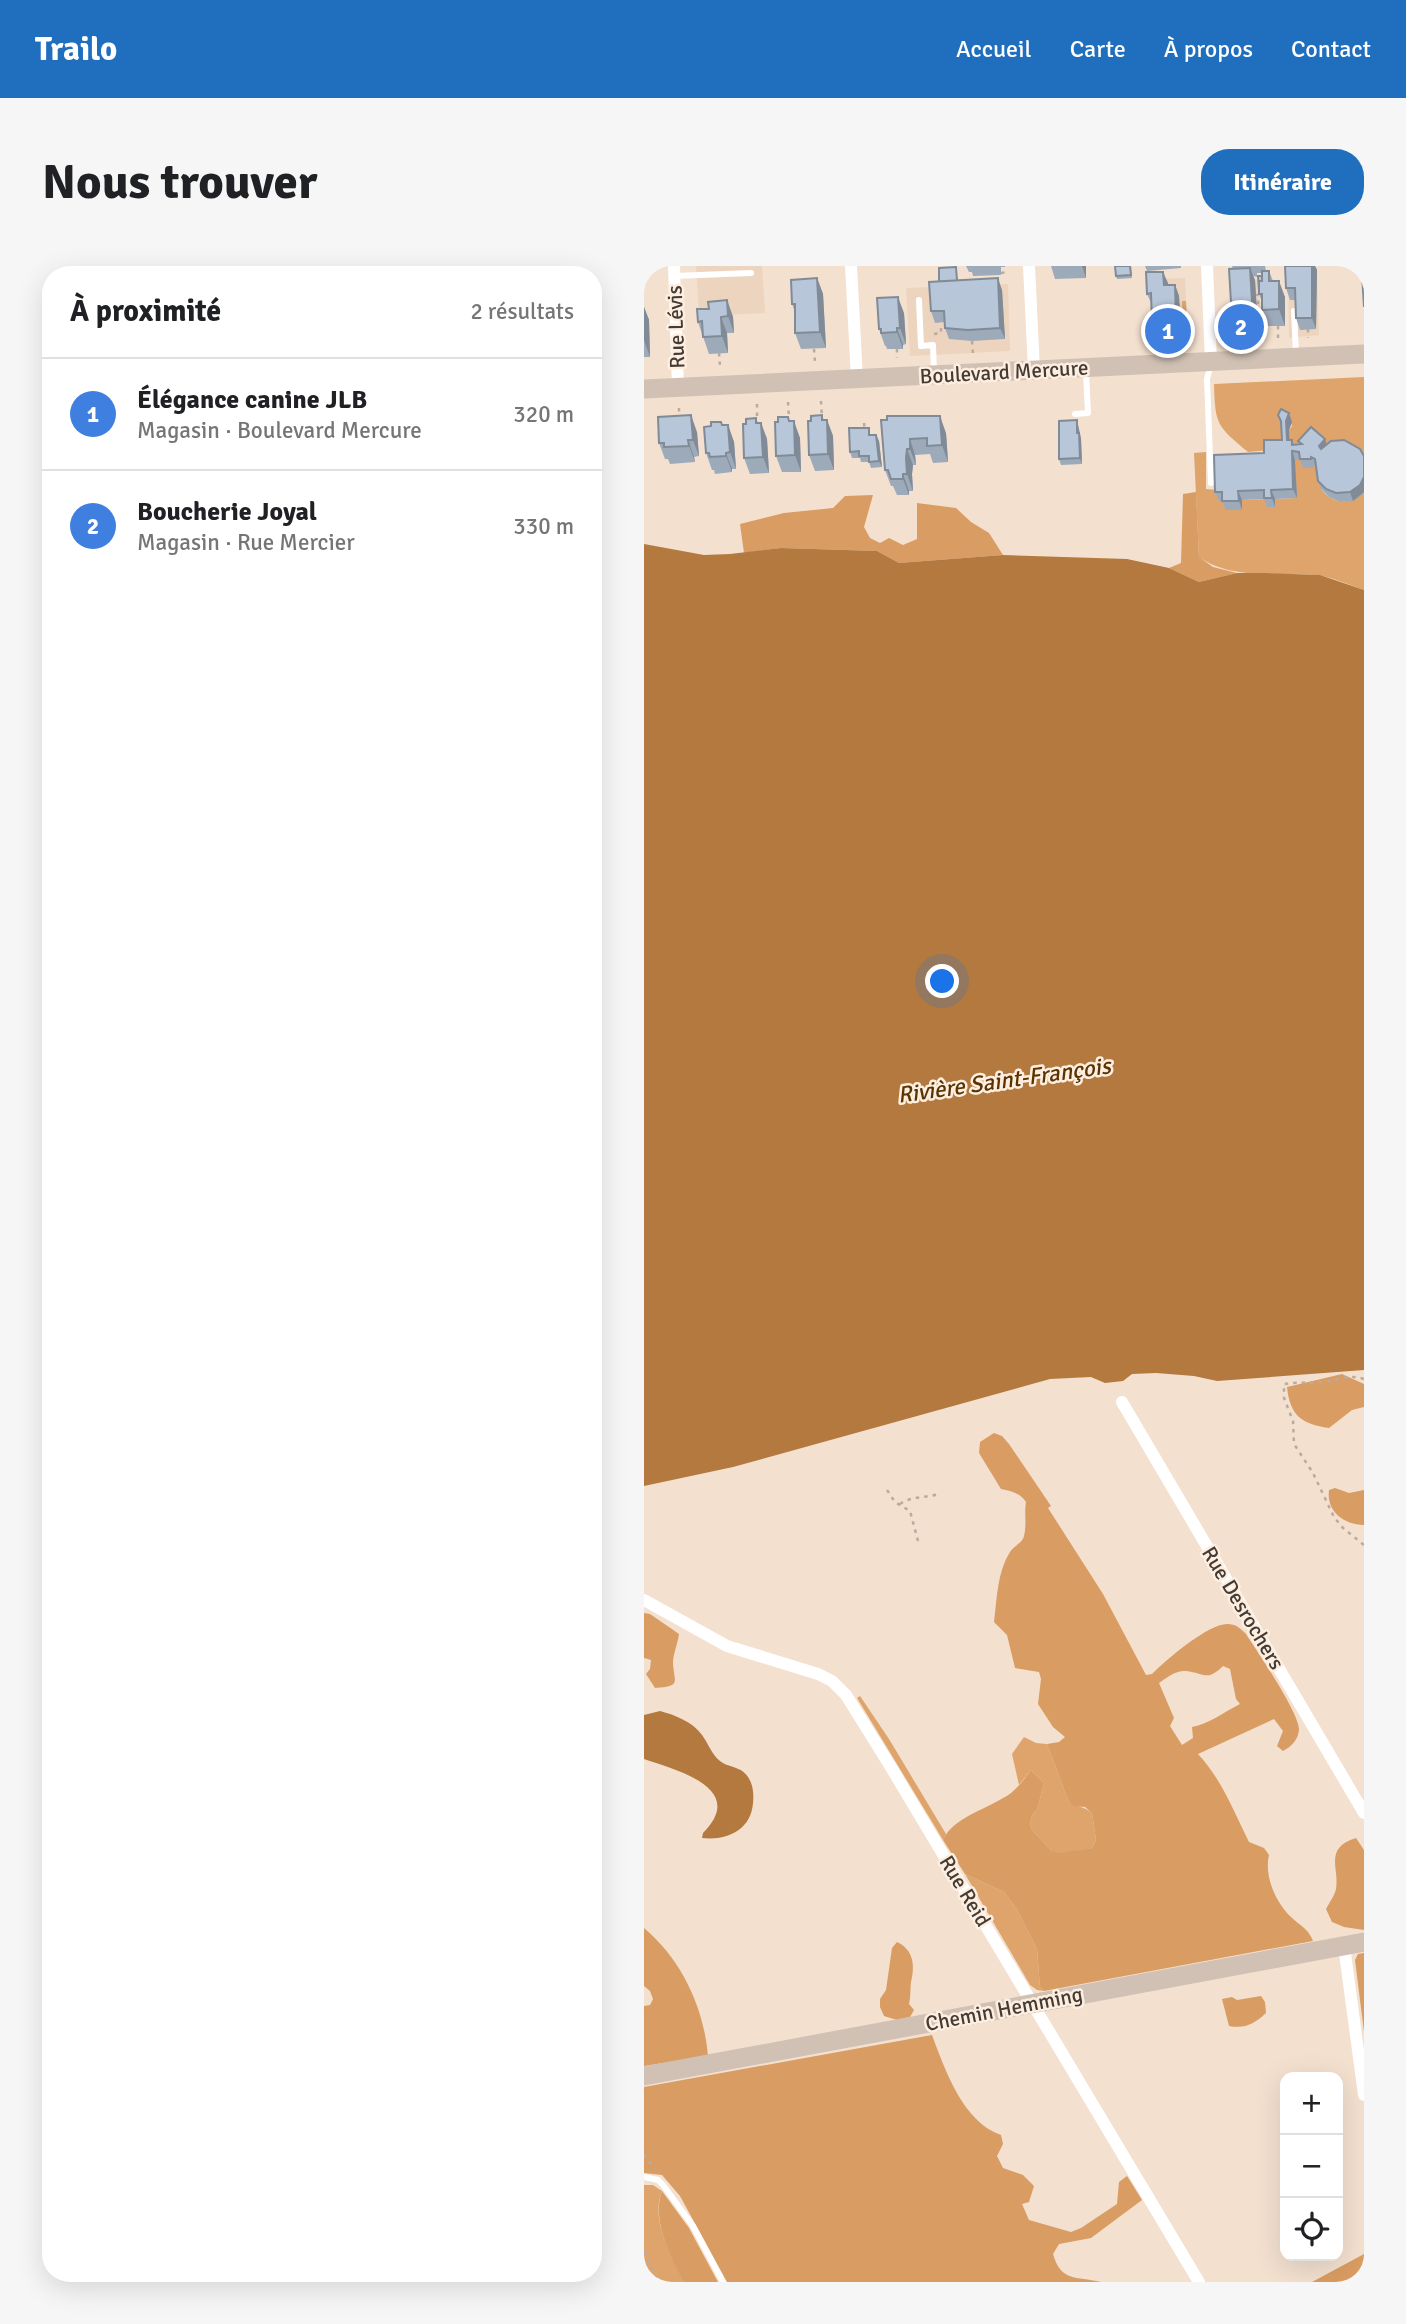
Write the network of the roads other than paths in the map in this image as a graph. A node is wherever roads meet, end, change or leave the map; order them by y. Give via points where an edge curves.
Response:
1 (706, 266) edge
2 (851, 266) edge
3 (1029, 266) edge
4 (1206, 266) edge
5 (674, 271) edge
6 (751, 273) dead end
7 (706, 275) junction
8 (919, 300) dead end
9 (1294, 312) edge
10 (1247, 333) edge
11 (1364, 354) edge
12 (1296, 357) junction
13 (1248, 360) junction
14 (1211, 362) junction
15 (1086, 368) junction
16 (1034, 370) junction
17 (934, 375) junction
18 (857, 379) junction
19 (678, 387) junction
20 (644, 389) edge
21 (1075, 414) dead end
22 (1210, 457) junction
23 (1221, 457) edge
24 (1211, 483) edge
25 (1122, 1402) dead end
26 (644, 1600) edge
27 (1364, 1813) edge
28 (1364, 1942) edge
29 (1344, 1946) junction
30 (1031, 2004) junction
31 (644, 2076) edge
32 (1364, 2095) edge
33 (644, 2177) edge
34 (723, 2282) edge
35 (1199, 2282) edge

1 - 7 lane
2 - 18 street
3 - 16 street
4 - 14 street
5 - 7 lane
5 - 19 street, Rue Lévis
6 - 7 lane
8 - 17 lane via 921,346 933,345
9 - 12 lane
10 - 13 lane
11 - 12 street, Boulevard Mercure
12 - 13 street, Boulevard Mercure
13 - 14 street, Boulevard Mercure
14 - 15 street, Boulevard Mercure
14 - 22 lane via 1207,377
15 - 16 street, Boulevard Mercure
15 - 21 lane via 1088,413
16 - 17 street, Boulevard Mercure
17 - 18 street, Boulevard Mercure
18 - 19 street, Boulevard Mercure
19 - 20 street, Boulevard Mercure
22 - 23 lane
22 - 24 lane
25 - 27 street, Rue Desrochers
26 - 30 street, Rue Reid via 720,1643 818,1674 842,1689
28 - 29 street, Chemin Hemming
29 - 30 street, Chemin Hemming
29 - 32 street
30 - 31 street, Chemin Hemming
30 - 35 street, Rue Reid
33 - 34 lane via 663,2185

